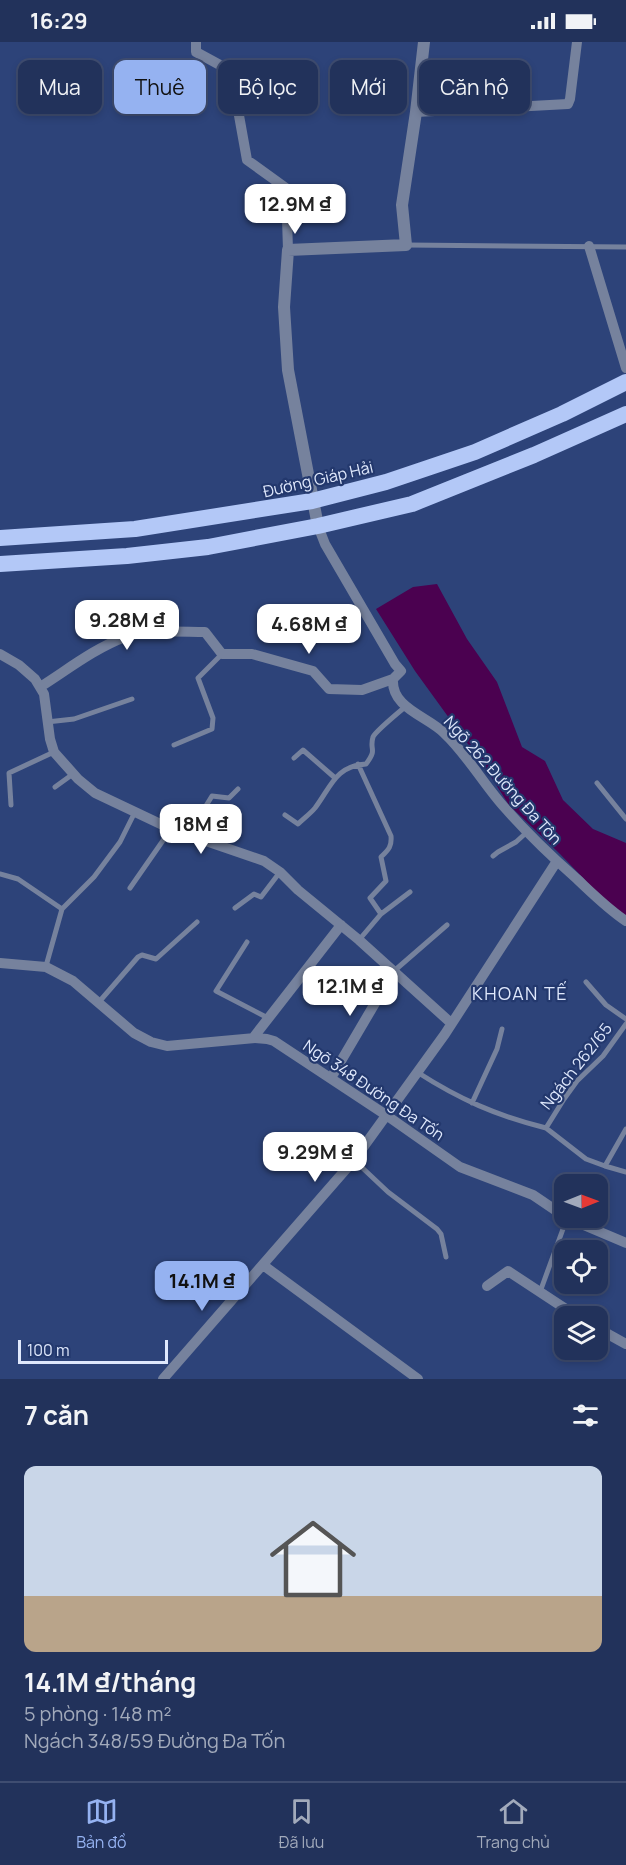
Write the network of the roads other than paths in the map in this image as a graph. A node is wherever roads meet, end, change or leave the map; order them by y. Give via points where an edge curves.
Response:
1 (196, 42) edge
2 (424, 42) edge
3 (577, 42) edge
4 (416, 112) junction
5 (406, 245) junction
6 (589, 246) junction
7 (626, 248) edge
8 (288, 250) junction
9 (626, 368) edge
10 (626, 382) edge
11 (562, 414) junction
12 (626, 414) edge
13 (573, 437) junction
14 (312, 501) junction
15 (318, 526) junction
16 (22, 536) junction
17 (0, 538) edge
18 (25, 562) junction
19 (0, 564) edge
20 (0, 654) edge
21 (222, 654) junction
22 (393, 679) junction
23 (40, 687) junction
24 (132, 699) dead end
25 (405, 707) junction
26 (47, 722) junction
27 (174, 745) dead end
28 (54, 752) junction
29 (294, 758) dead end
30 (358, 764) junction
31 (73, 774) junction
32 (334, 777) junction
33 (597, 783) dead end
34 (55, 787) dead end
35 (238, 789) dead end
36 (11, 805) dead end
37 (135, 812) junction
38 (285, 815) dead end
39 (626, 819) edge
40 (171, 829) junction
41 (528, 831) junction
42 (188, 835) junction
43 (493, 856) dead end
44 (557, 861) junction
45 (280, 872) junction
46 (0, 874) edge
47 (130, 888) dead end
48 (410, 892) dead end
49 (236, 908) dead end
50 (62, 909) junction
51 (381, 914) junction
52 (626, 921) edge
53 (197, 922) dead end
54 (341, 925) junction
55 (447, 925) dead end
56 (359, 939) junction
57 (247, 942) dead end
58 (0, 963) edge
59 (46, 967) junction
60 (394, 971) junction
61 (586, 982) dead end
62 (99, 1002) junction
63 (268, 1018) junction
64 (626, 1019) edge
65 (451, 1023) junction
66 (626, 1024) edge
67 (502, 1029) dead end
68 (253, 1038) junction
69 (417, 1072) junction
70 (331, 1078) junction
71 (472, 1103) junction
72 (386, 1115) junction
73 (546, 1128) junction
74 (626, 1128) edge
75 (354, 1160) junction
76 (605, 1166) junction
77 (626, 1172) edge
78 (554, 1209) edge
79 (564, 1228) edge
80 (591, 1228) edge
81 (626, 1243) edge
82 (446, 1257) dead end
83 (263, 1265) junction
84 (487, 1286) dead end
85 (540, 1292) junction
86 (561, 1306) edge
87 (608, 1334) edge
88 (626, 1344) edge
89 (163, 1379) edge
90 (418, 1379) edge

1 - 8 street via 196,52 231,71 247,160 286,188
2 - 4 street
3 - 4 street via 568,104
4 - 5 street via 402,205
5 - 6 lane
5 - 8 street
6 - 7 lane
6 - 9 street
8 - 14 street via 284,307 288,370
10 - 11 highway, Đường Giáp Hải
11 - 13 highway
11 - 14 highway, Đường Giáp Hải via 475,452 387,482
12 - 13 highway
13 - 15 highway via 412,504
14 - 15 street
14 - 16 highway, Đường Giáp Hải via 135,529
15 - 18 highway via 208,547
15 - 22 street via 401,671
16 - 17 highway, Đường Giáp Hải
16 - 18 highway
18 - 19 highway
20 - 23 street via 27,672
21 - 22 street via 252,654 313,670 329,689 362,690
21 - 23 street via 205,632 127,636
21 - 27 lane via 198,678 213,718 212,729
22 - 25 street via 392,686
23 - 26 street
24 - 26 lane via 74,719
25 - 30 lane via 373,736 374,753 366,764
25 - 41 street, Ngõ 262 Đường Đa Tôn via 444,733 505,809
26 - 28 street
28 - 31 street
28 - 36 lane via 9,773
29 - 32 lane via 303,750
30 - 32 lane
30 - 51 lane via 391,837 392,844 381,857 386,881 370,898
31 - 34 lane
31 - 37 street via 95,793
32 - 38 lane via 313,810 298,824
33 - 39 lane
35 - 42 lane via 229,798 213,796
37 - 40 street
37 - 50 lane via 120,842 94,877
40 - 42 street
40 - 47 lane
41 - 43 lane
41 - 44 street, Ngõ 262 Đường Đa Tôn
42 - 45 street via 264,861
44 - 52 street, Ngõ 262 Đường Đa Tôn
44 - 65 street
45 - 49 lane via 261,897 254,894
45 - 54 street
46 - 50 lane via 18,879
48 - 51 lane
50 - 59 lane
51 - 56 lane
53 - 62 lane via 156,959 138,957
54 - 56 street
54 - 63 street
55 - 60 lane
56 - 60 street
57 - 63 lane via 216,991
58 - 59 street, Ngõ 348 Đường Đa Tốn
59 - 62 street, Ngõ 348 Đường Đa Tốn via 73,981
60 - 65 street
60 - 70 street
61 - 64 lane via 606,1005
62 - 68 street, Ngõ 348 Đường Đa Tốn via 134,1033 167,1046
63 - 68 street
65 - 69 street
66 - 73 lane, Ngách 262/65 via 564,1099
67 - 71 lane
68 - 70 street, Ngõ 348 Đường Đa Tốn via 274,1041
69 - 71 lane, Ngách 262/65
69 - 72 street
70 - 72 street, Ngõ 348 Đường Đa Tốn
71 - 73 lane, Ngách 262/65
72 - 75 street
72 - 78 street, Ngõ 348 Đường Đa Tốn via 459,1167 533,1195
73 - 76 lane via 586,1159
74 - 76 lane
75 - 82 lane via 437,1229
75 - 83 street
76 - 77 lane
79 - 85 lane
80 - 81 street, Ngõ 348 Đường Đa Tốn
83 - 89 street
83 - 90 street
84 - 85 street via 507,1271
85 - 86 street
87 - 88 street

